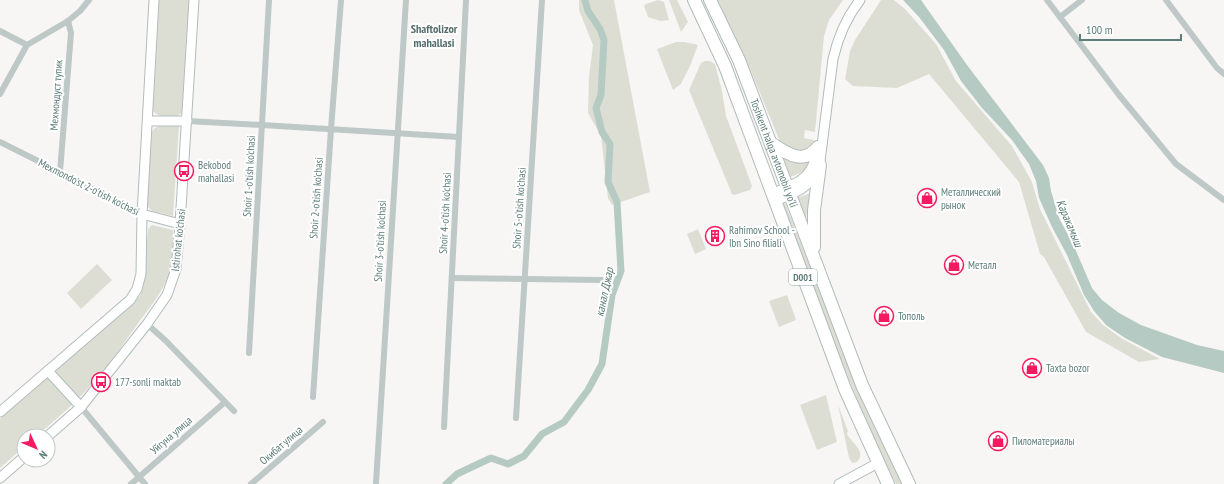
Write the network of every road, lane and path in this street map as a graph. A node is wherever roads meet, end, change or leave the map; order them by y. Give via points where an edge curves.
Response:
1 (89, 0) edge
2 (154, 0) edge
3 (194, 0) edge
4 (269, 0) edge
5 (341, 0) edge
6 (406, 0) edge
7 (466, 0) edge
8 (542, 0) edge
9 (694, 0) edge
10 (710, 0) edge
11 (856, 0) edge
12 (860, 0) edge
13 (1047, 0) edge
14 (1082, 0) edge
15 (1166, 0) edge
16 (1060, 17) junction
17 (68, 21) junction
18 (0, 31) edge
19 (27, 45) junction
20 (739, 60) junction
21 (725, 66) junction
22 (1224, 74) edge
23 (0, 94) edge
24 (148, 121) junction
25 (187, 122) junction
26 (262, 125) junction
27 (331, 129) junction
28 (397, 134) junction
29 (459, 137) junction
30 (0, 142) edge
31 (771, 143) junction
32 (818, 147) junction
33 (820, 165) junction
34 (60, 172) junction
35 (789, 191) junction
36 (774, 197) junction
37 (1224, 200) edge
38 (142, 214) junction
39 (180, 224) junction
40 (815, 260) junction
41 (452, 278) junction
42 (524, 279) junction
43 (602, 280) dead end
44 (147, 324) junction
45 (249, 353) dead end
46 (48, 371) junction
47 (313, 398) dead end
48 (225, 402) junction
49 (81, 407) junction
50 (234, 411) dead end
51 (0, 412) edge
52 (516, 418) dead end
53 (323, 422) dead end
54 (444, 427) dead end
55 (56, 429) edge
56 (878, 463) junction
57 (16, 464) edge
58 (139, 477) junction
59 (0, 478) edge
60 (850, 481) edge
61 (376, 482) dead end
62 (131, 484) edge
63 (144, 484) edge
64 (251, 484) edge
65 (839, 484) edge
66 (888, 484) edge
67 (909, 484) edge

1 - 17 street
2 - 24 main road
3 - 25 main road, Istirohat ko'chasi
4 - 26 street, Shoir 1-o'tish ko'chasi
5 - 27 street, Shoir 2-o'tish ko'chasi
6 - 28 street, Shoir 3-o'tish ko'chasi
7 - 29 street, Shoir 4-o'tish ko'chasi
8 - 42 street, Shoir 5-o'tish ko'chasi
9 - 21 highway, Toshkent halqa avtomobil yo'li / D001
10 - 20 highway, Toshkent halqa avtomobil yo'li / D001
11 - 32 main road via 840,25 831,48
12 - 33 main road via 844,25 832,59
13 - 16 street
14 - 16 street
15 - 22 street
16 - 37 street via 1176,164
17 - 19 street
17 - 34 street, Мехмондуст тупик via 71,33
18 - 19 street
19 - 23 street
20 - 21 highway
20 - 31 highway, Toshkent halqa avtomobil yo'li / D001
21 - 36 highway, Toshkent halqa avtomobil yo'li / D001
24 - 25 main road
24 - 38 main road
25 - 26 street
25 - 39 main road, Istirohat ko'chasi
26 - 27 street
26 - 45 street, Shoir 1-o'tish ko'chasi
27 - 28 street
27 - 47 street, Shoir 2-o'tish ko'chasi
28 - 29 street
28 - 61 street, Shoir 3-o'tish ko'chasi
29 - 41 street, Shoir 4-o'tish ko'chasi
30 - 34 street, Mexmondo'st 2-o'tish ko'chasi
31 - 32 highway via 796,157 808,155
31 - 35 highway, Toshkent halqa avtomobil yo'li / D001
32 - 35 main road via 810,172
33 - 35 main road via 812,180 803,188
33 - 40 highway via 814,210
34 - 38 street, Mexmondo'st 2-o'tish ko'chasi
35 - 36 main road
35 - 40 highway, Toshkent halqa avtomobil yo'li / D001
36 - 56 highway, Toshkent halqa avtomobil yo'li / D001 via 845,389
38 - 39 main road, Mexmondo'st 2-o'tish ko'chasi
38 - 46 main road via 141,274 135,293
39 - 44 main road, Istirohat ko'chasi via 174,278 167,295
40 - 67 highway, Toshkent halqa avtomobil yo'li / D001 via 862,385
41 - 42 street
41 - 54 street, Shoir 4-o'tish ko'chasi
42 - 43 street
42 - 52 street, Shoir 5-o'tish ko'chasi
44 - 48 street
44 - 49 main road, Istirohat ko'chasi
46 - 49 main road
46 - 51 main road
48 - 50 street
48 - 58 street, Уйгуна улица
49 - 55 main road, Istirohat ko'chasi
49 - 58 street
53 - 64 street, Окибат улица
56 - 60 main road
56 - 66 highway, Toshkent halqa avtomobil yo'li / D001
57 - 59 main road
58 - 62 street, Уйгуна улица
58 - 63 street
60 - 65 main road

